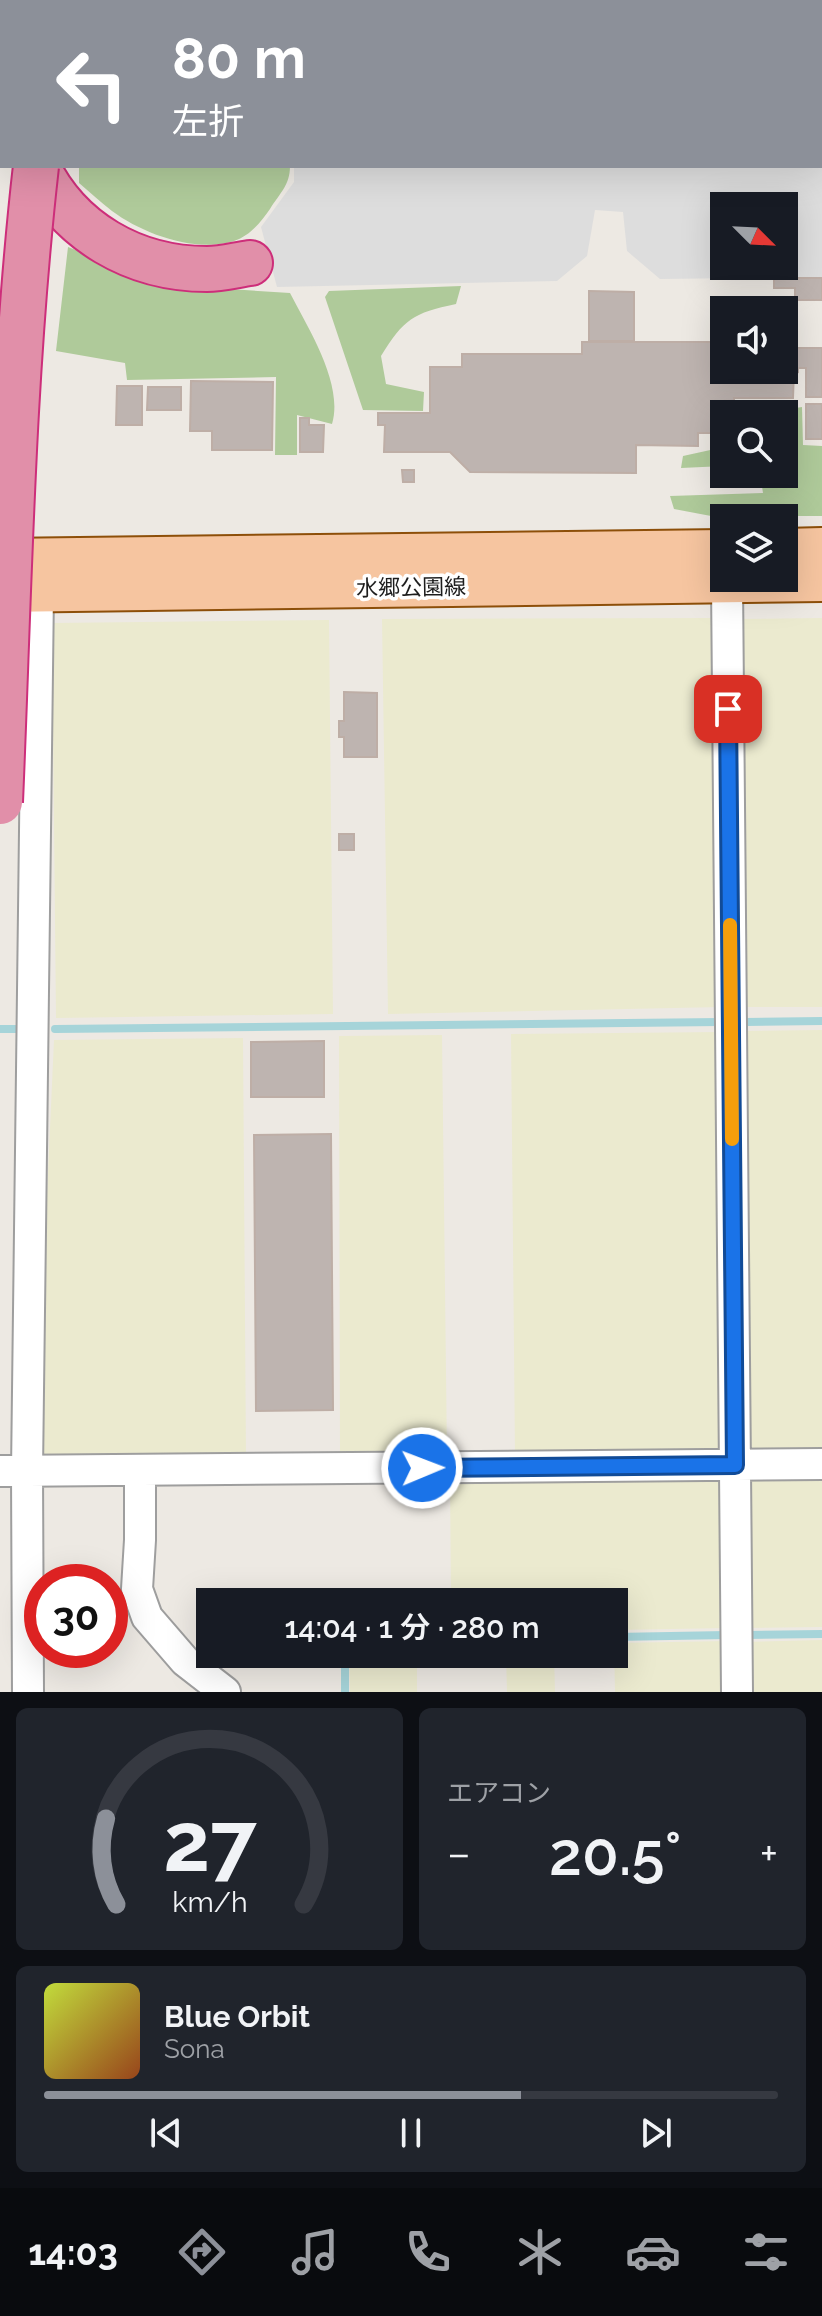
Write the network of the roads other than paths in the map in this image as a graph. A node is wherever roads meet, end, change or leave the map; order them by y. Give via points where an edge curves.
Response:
1 (37, 168) edge
2 (38, 168) edge
3 (250, 263) dead end
4 (822, 548) edge
5 (798, 549) edge
6 (0, 559) edge
7 (710, 566) edge
8 (710, 567) edge
9 (798, 577) edge
10 (822, 581) edge
11 (19, 592) edge
12 (726, 592) edge
13 (0, 802) edge
14 (822, 1464) edge
15 (735, 1465) junction
16 (140, 1470) junction
17 (13, 1471) edge
18 (28, 1692) edge
19 (225, 1692) edge
20 (737, 1692) edge

1 - 13 highway, bridge via 16,414
2 - 3 highway via 65,210 124,253 192,268
4 - 5 main road
6 - 7 main road, 水郷公園線
8 - 11 main road, 水郷公園線
9 - 10 main road, 水郷公園線
11 - 17 street
12 - 15 street
14 - 15 street
15 - 16 street
15 - 20 street
16 - 17 street
16 - 19 street via 137,1589 147,1617 185,1661
17 - 18 street

